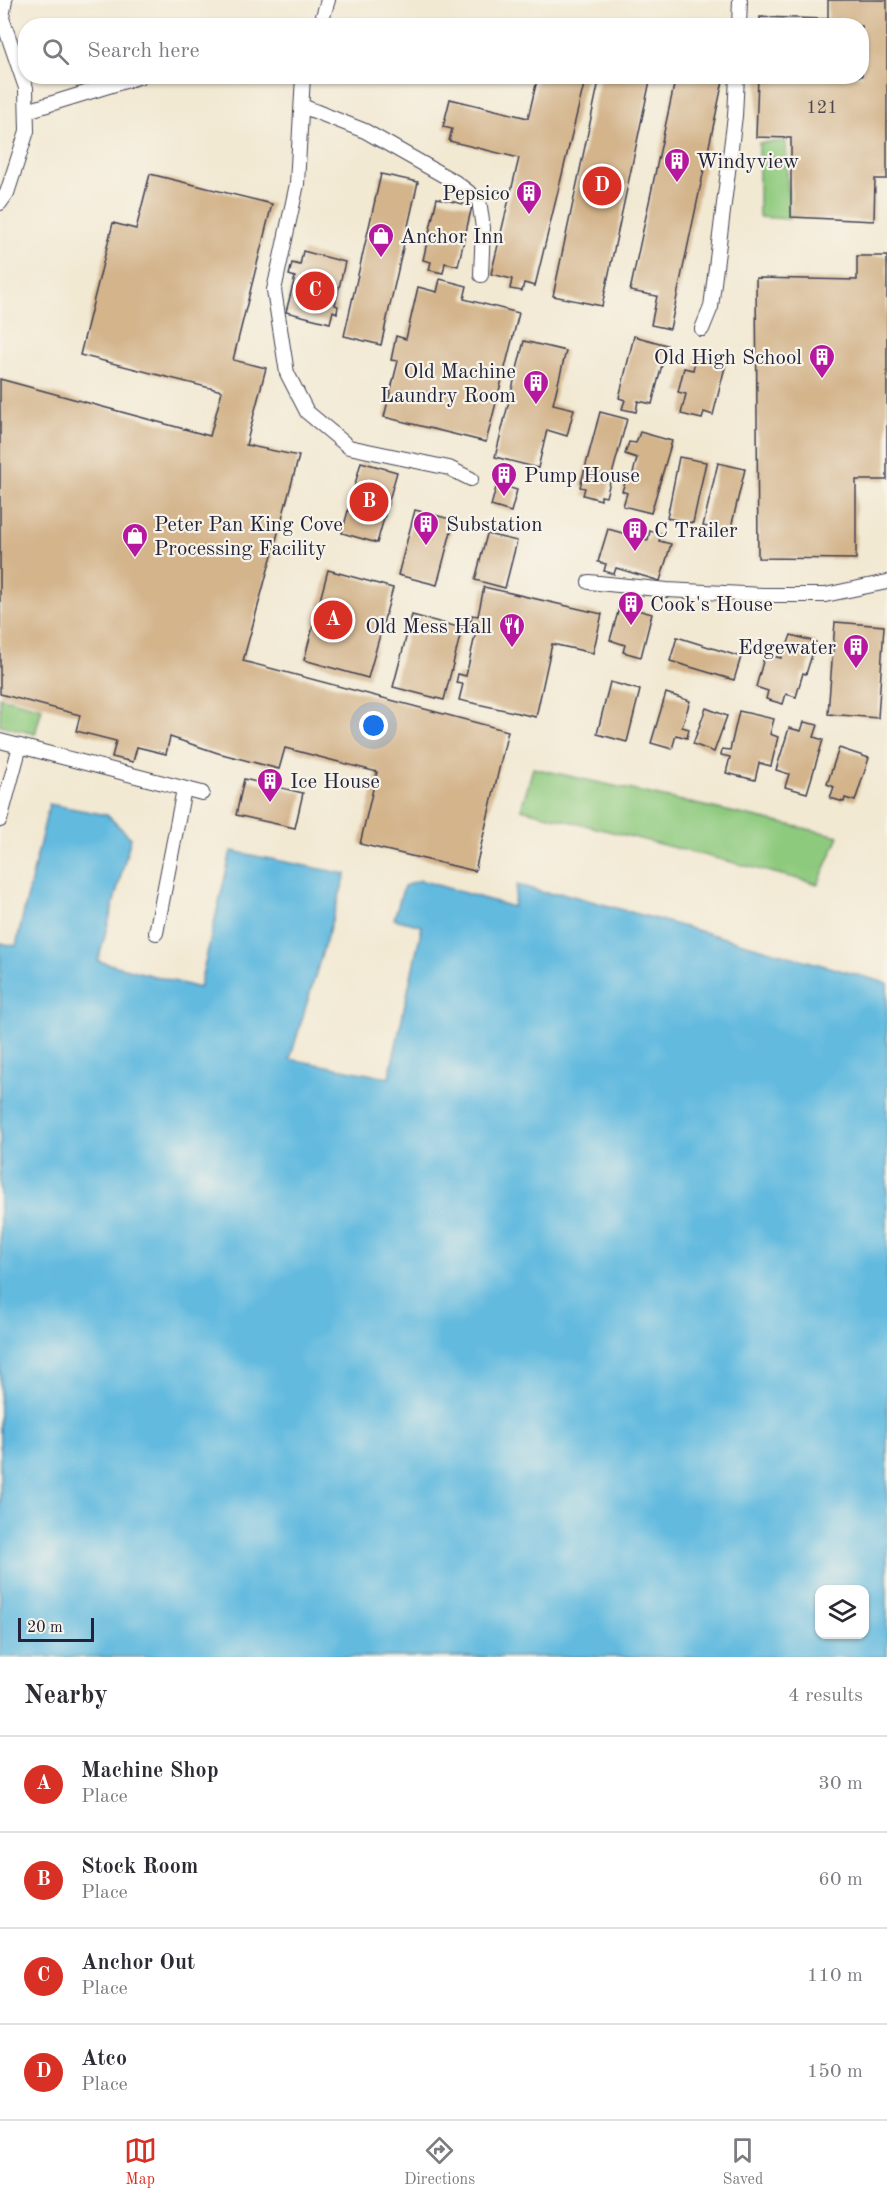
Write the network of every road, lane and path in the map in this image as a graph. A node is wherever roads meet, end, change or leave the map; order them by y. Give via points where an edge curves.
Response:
1 (5, 0) edge
2 (328, 0) edge
3 (740, 0) edge
4 (322, 18) edge
5 (739, 18) edge
6 (18, 65) edge
7 (25, 84) edge
8 (115, 84) edge
9 (303, 84) edge
10 (737, 84) edge
11 (302, 106) junction
12 (27, 111) junction
13 (0, 203) edge
14 (481, 275) dead end
15 (702, 329) dead end
16 (471, 479) dead end
17 (589, 582) dead end
18 (887, 582) edge
19 (0, 741) edge
20 (20, 746) junction
21 (184, 789) junction
22 (202, 793) dead end
23 (0, 820) edge
24 (156, 933) dead end

1 - 6 lane via 2,18
2 - 4 lane
3 - 5 lane
7 - 12 lane
8 - 12 lane
9 - 11 lane
10 - 15 lane via 711,307
11 - 14 lane via 365,131 479,200 483,228
11 - 16 lane via 297,184 274,290 287,373 307,412 349,447 449,468
12 - 13 lane via 27,132
17 - 18 lane via 667,590 825,595
19 - 20 lane
20 - 21 lane
20 - 23 lane
21 - 22 lane
21 - 24 lane

